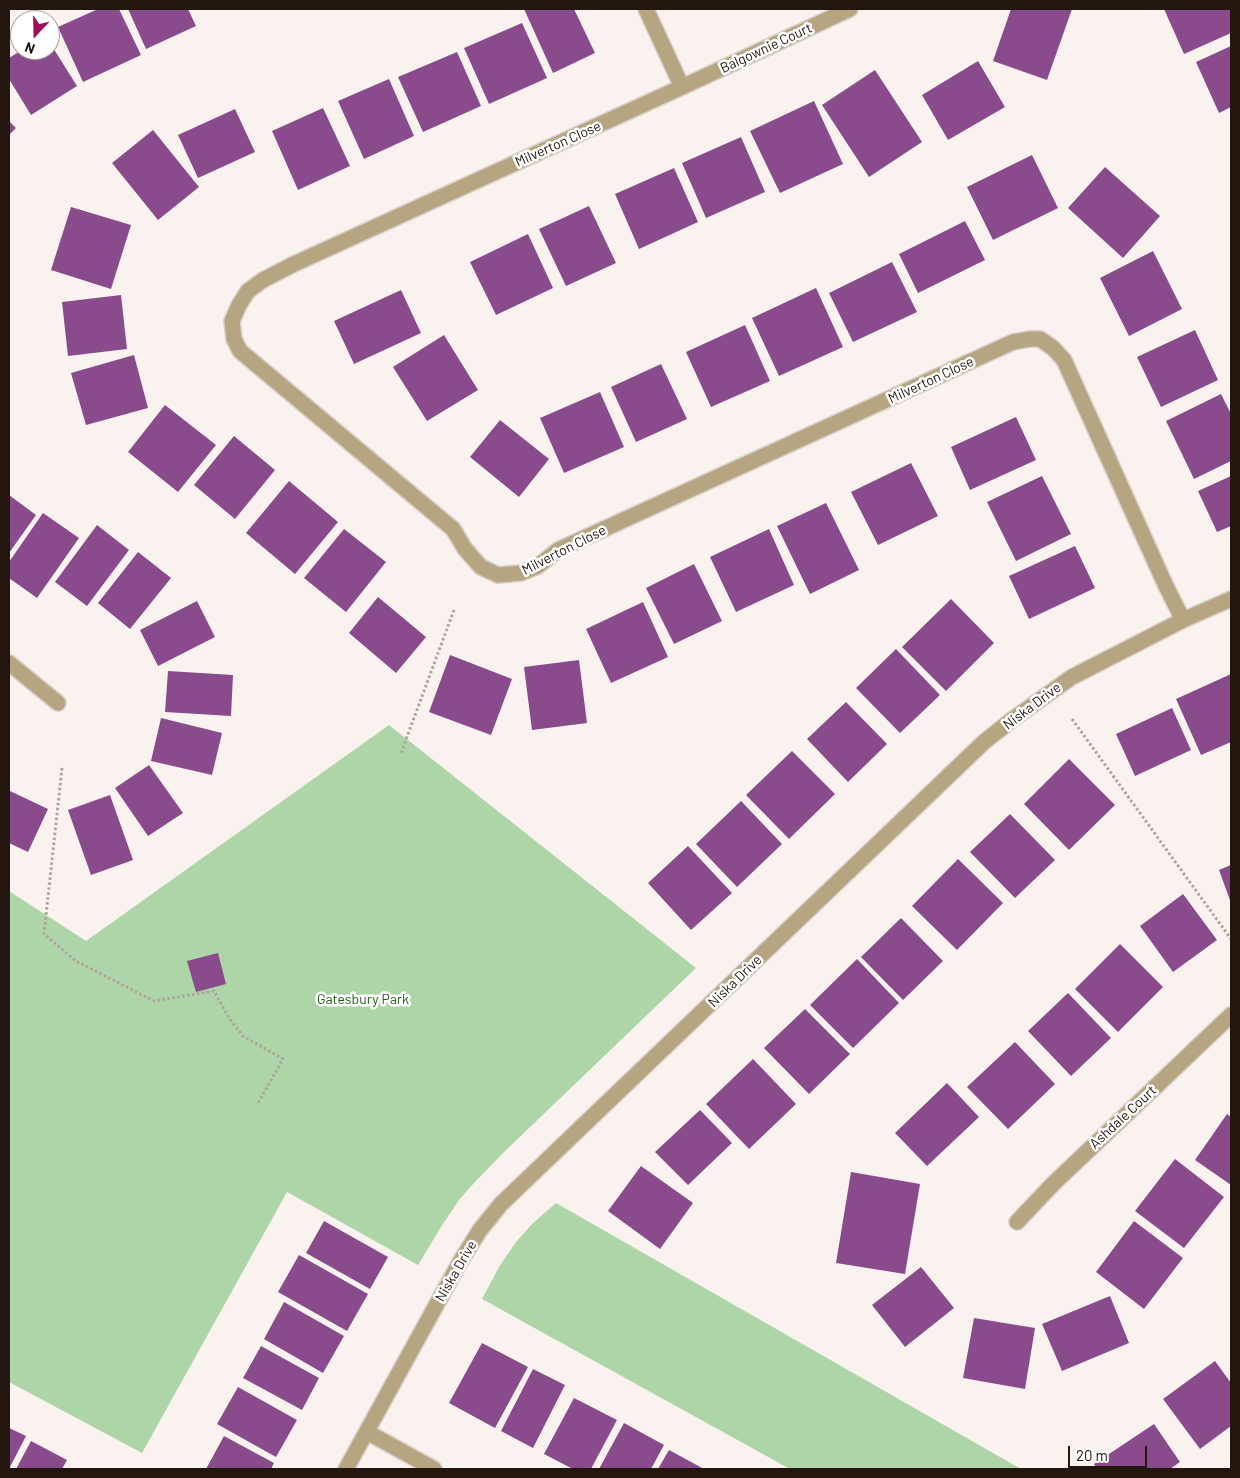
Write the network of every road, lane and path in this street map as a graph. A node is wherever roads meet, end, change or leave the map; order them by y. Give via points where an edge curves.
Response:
1 (646, 9) edge
2 (850, 9) edge
3 (682, 87) junction
4 (1231, 599) edge
5 (454, 610) dead end
6 (1183, 620) junction
7 (9, 663) edge
8 (58, 703) dead end
9 (1072, 719) dead end
10 (401, 753) dead end
11 (62, 768) dead end
12 (1231, 939) edge
13 (1231, 1015) edge
14 (257, 1105) dead end
15 (1017, 1222) dead end
16 (367, 1432) junction
17 (346, 1469) edge
18 (434, 1469) edge

1 - 3 street
2 - 3 street, Balgownie Court
3 - 6 street, Milverton Close via 262,280 248,291 232,321 240,351 453,529 481,567 498,575 521,573 538,566 558,550 1013,342 1040,339 1064,360
4 - 6 street, Niska Drive
5 - 10 path
6 - 16 street, Niska Drive via 1072,677 984,742 501,1204 460,1262
7 - 8 street
9 - 12 path
11 - 14 path via 44,934 76,961 154,1001 214,991 243,1036 284,1059
13 - 15 street, Ashdale Court
16 - 17 street, Niska Drive
16 - 18 street

